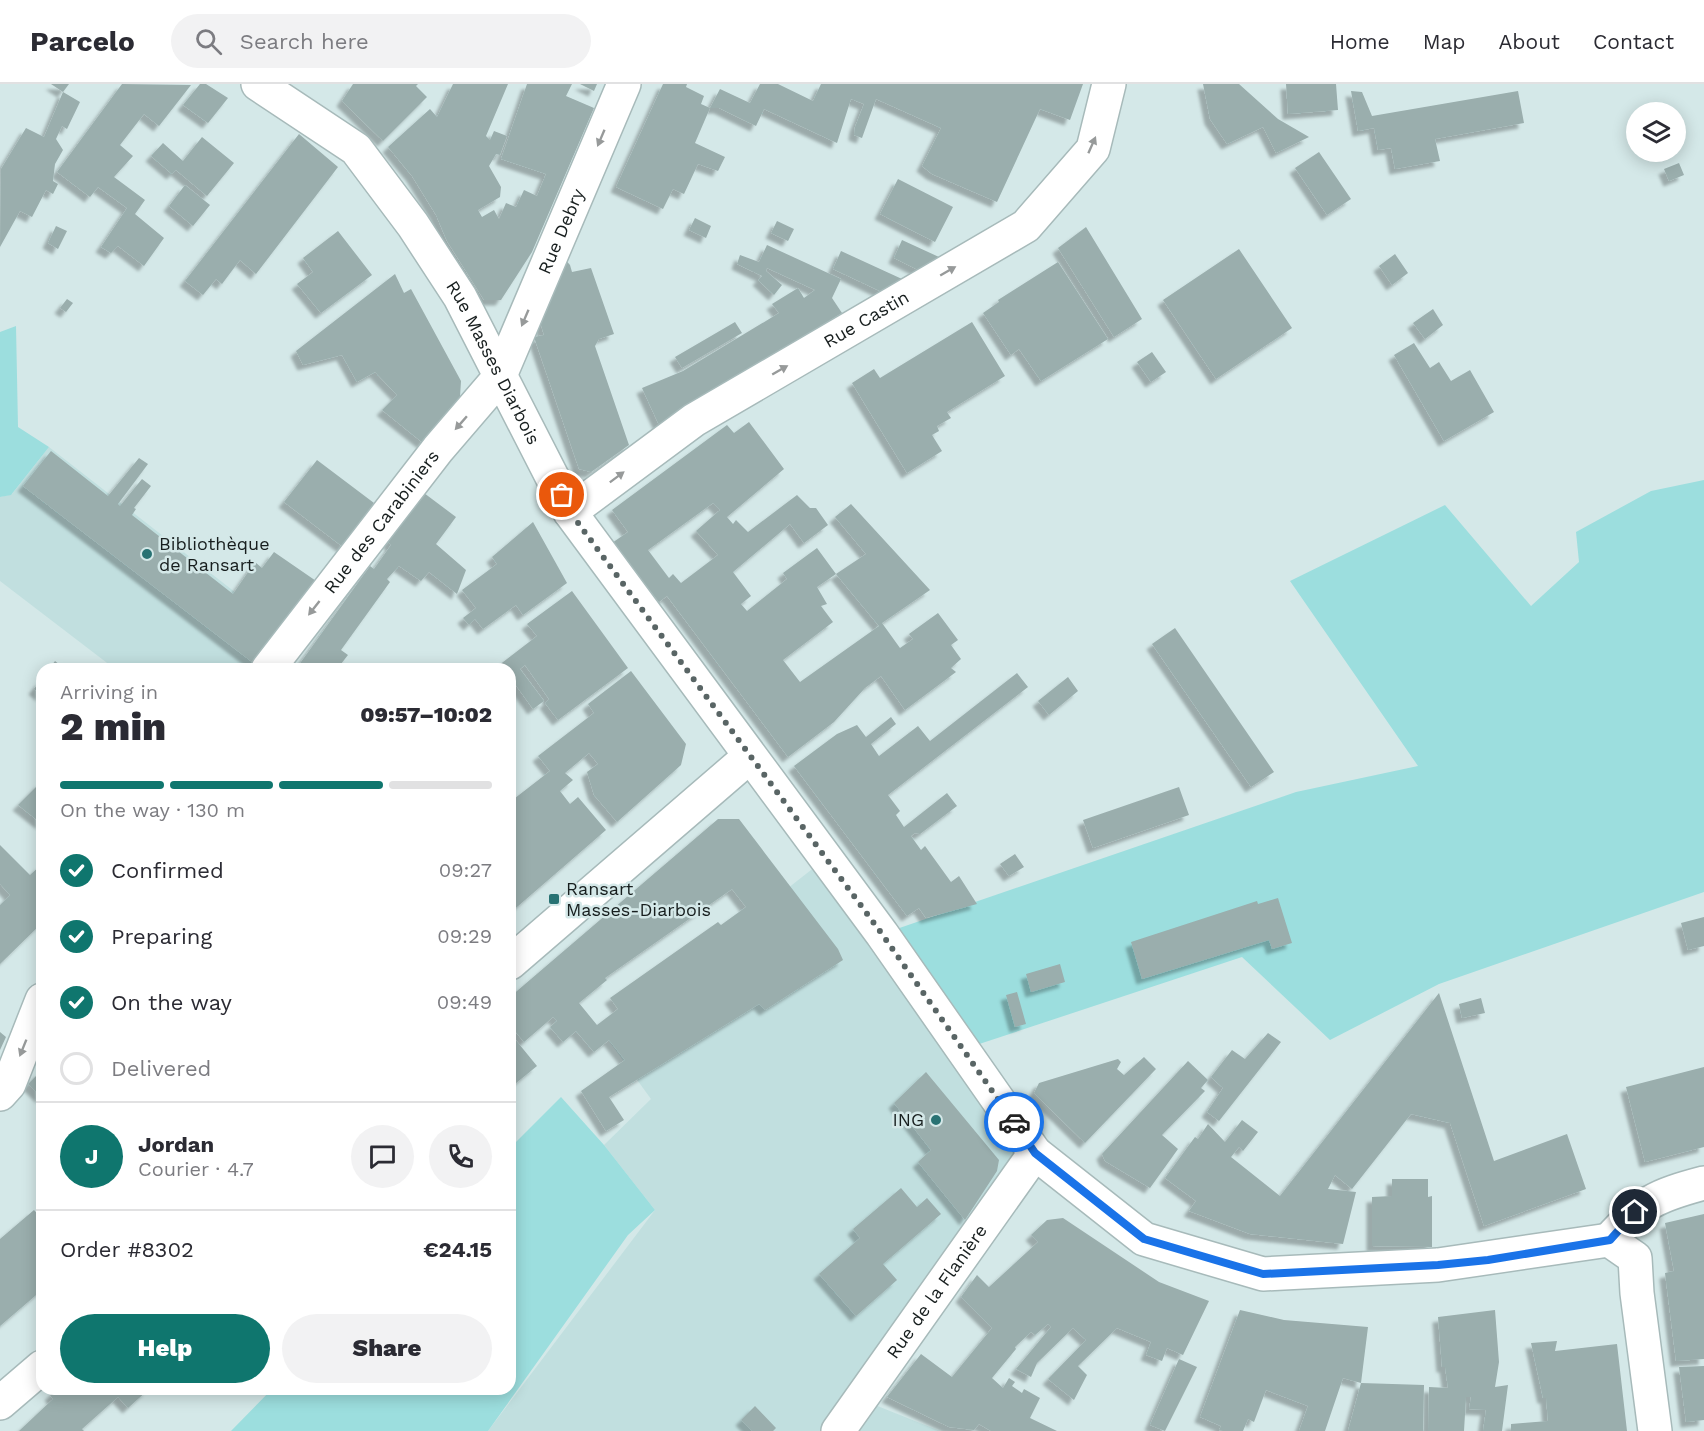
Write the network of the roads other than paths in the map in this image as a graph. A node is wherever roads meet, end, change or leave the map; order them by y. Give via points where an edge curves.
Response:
1 (258, 84) edge
2 (624, 84) edge
3 (1109, 84) edge
4 (500, 378) junction
5 (570, 512) junction
6 (273, 663) edge
7 (749, 757) junction
8 (516, 958) edge
9 (36, 1015) edge
10 (0, 1094) edge
11 (1035, 1153) junction
12 (1704, 1184) edge
13 (1610, 1240) junction
14 (36, 1372) edge
15 (0, 1403) edge
16 (838, 1431) edge
17 (1655, 1431) edge

1 - 4 street, Rue Masses Diarbois via 356,149 460,297
2 -> 4 street, Rue Debry
5 -> 3 street, Rue Castin via 694,420 1026,226 1093,149
4 - 5 street, Rue Masses Diarbois
4 -> 6 street, Rue des Carabiniers via 438,449
5 - 7 street, Rue Masses Diarbois
7 - 8 street
7 - 11 street, Rue Masses Diarbois via 882,934
9 -> 10 street via 9,1084
11 - 13 street, Rue Masses Diarbois via 1144,1239 1263,1274 1448,1264
11 - 16 street, Rue de la Flanière
12 - 13 street via 1665,1194 1635,1212
13 - 17 street via 1635,1258 1636,1293
14 - 15 street

